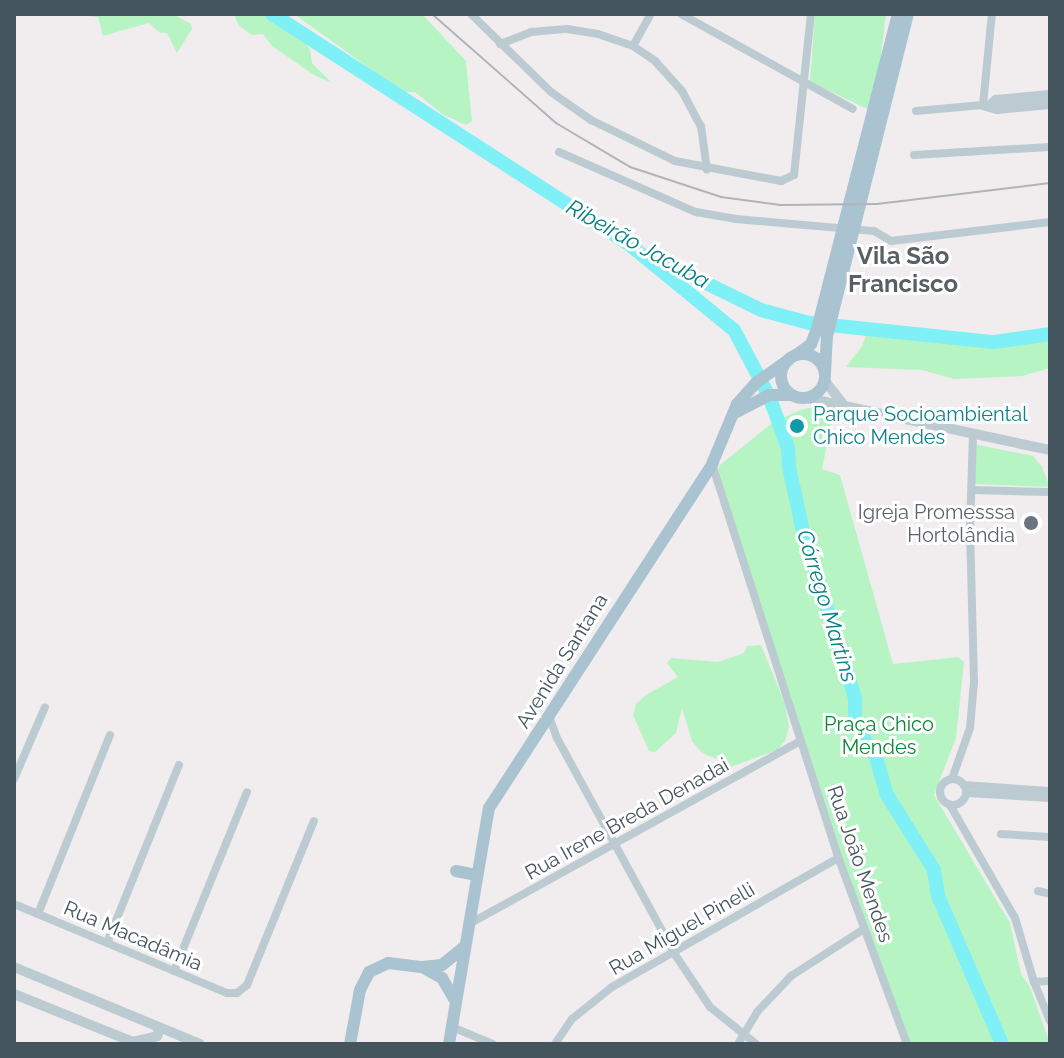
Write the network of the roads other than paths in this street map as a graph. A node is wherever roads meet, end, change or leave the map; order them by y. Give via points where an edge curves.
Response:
1 (471, 14) edge
2 (651, 14) edge
3 (681, 14) edge
4 (811, 14) edge
5 (898, 14) edge
6 (908, 14) edge
7 (992, 14) edge
8 (500, 44) junction
9 (633, 46) junction
10 (804, 82) junction
11 (1050, 95) edge
12 (1050, 104) edge
13 (986, 105) junction
14 (853, 109) dead end
15 (916, 111) dead end
16 (878, 118) junction
17 (1050, 147) edge
18 (559, 152) dead end
19 (914, 155) dead end
20 (707, 170) junction
21 (1050, 222) edge
22 (823, 330) junction
23 (792, 358) junction
24 (825, 377) junction
25 (790, 395) junction
26 (807, 398) junction
27 (842, 403) junction
28 (733, 414) junction
29 (973, 435) junction
30 (1047, 450) edge
31 (1050, 461) edge
32 (712, 464) junction
33 (972, 490) junction
34 (1050, 492) edge
35 (45, 707) dead end
36 (546, 724) junction
37 (110, 735) dead end
38 (801, 741) junction
39 (179, 765) dead end
40 (14, 779) edge
41 (952, 779) junction
42 (966, 789) junction
43 (1050, 791) edge
44 (247, 792) dead end
45 (1050, 798) edge
46 (950, 805) junction
47 (314, 821) dead end
48 (1001, 834) dead end
49 (1050, 837) edge
50 (615, 845) junction
51 (838, 858) junction
52 (456, 871) dead end
53 (476, 875) junction
54 (1038, 891) dead end
55 (1050, 894) edge
56 (14, 904) edge
57 (38, 914) junction
58 (468, 924) junction
59 (864, 929) junction
60 (107, 943) junction
61 (464, 945) junction
62 (674, 953) junction
63 (14, 967) edge
64 (423, 967) junction
65 (174, 971) junction
66 (1050, 981) edge
67 (1034, 982) junction
68 (14, 994) edge
69 (454, 1010) junction
70 (1050, 1021) edge
71 (160, 1027) junction
72 (452, 1027) junction
73 (740, 1040) edge
74 (135, 1043) edge
75 (200, 1044) edge
76 (350, 1044) edge
77 (449, 1044) edge
78 (493, 1044) edge
79 (555, 1044) edge
80 (756, 1044) edge
81 (907, 1044) edge

1 - 8 street
2 - 9 street
3 - 10 street
4 - 10 street
5 - 16 main road
6 - 16 main road
7 - 13 street
8 - 9 street via 531,32 567,29
8 - 20 street via 551,92 591,120 675,161
9 - 20 street via 682,91 701,126
10 - 14 street
10 - 20 street via 794,175 781,181
11 - 13 street
12 - 13 street via 997,109
13 - 15 street
16 - 22 main road, Avenida Santana
17 - 19 street
18 - 21 street via 696,212 874,231 891,241
22 - 23 main road, Avenida Santana
22 - 24 main road, Avenida Santana
23 - 24 main road via 812,356
23 - 25 main road via 781,376
23 - 28 main road, Avenida Santana via 761,379
24 - 26 main road via 819,392
24 - 27 street
25 - 26 main road
25 - 28 main road via 768,396
26 - 27 street
27 - 29 street
28 - 32 main road, Avenida Santana
29 - 30 street
29 - 33 street
30 - 31 street
32 - 36 main road, Avenida Santana
32 - 38 street, Rua João Mendes
33 - 34 street
33 - 41 street via 974,682 970,728
35 - 40 street
36 - 50 street
36 - 53 main road, Avenida Santana via 489,808
37 - 57 street
38 - 50 street, Rua Irene Breda Denadai
38 - 51 street, Rua João Mendes
39 - 60 street
41 - 42 street
41 - 46 street via 940,791
42 - 43 street
42 - 45 street
42 - 46 street via 961,803
44 - 65 street
46 - 67 street via 1015,918
47 - 65 street, Rua Macadâmia via 247,985 227,993
48 - 49 street
50 - 58 street, Rua Irene Breda Denadai
50 - 62 street
51 - 59 street, Rua João Mendes
51 - 62 street, Rua Miguel Pinelli
52 - 53 main road
53 - 58 main road, Avenida Santana
54 - 55 street
56 - 57 street, Rua Macadâmia
57 - 60 street, Rua Macadâmia
58 - 61 main road, Avenida Santana
59 - 73 street via 791,976 757,1012
59 - 81 street, Rua João Mendes
60 - 65 street, Rua Macadâmia
61 - 64 main road via 450,961
61 - 69 main road, Avenida Santana
62 - 73 street
62 - 79 street, Rua Miguel Pinelli via 591,1002
63 - 71 street
64 - 69 main road via 448,983
64 - 76 main road via 388,963 369,972 360,990
66 - 67 street
67 - 70 street
68 - 74 street
69 - 72 main road, Avenida Santana
71 - 74 street via 157,1036
71 - 75 street
72 - 77 main road, Avenida Santana
72 - 78 street
73 - 80 street

